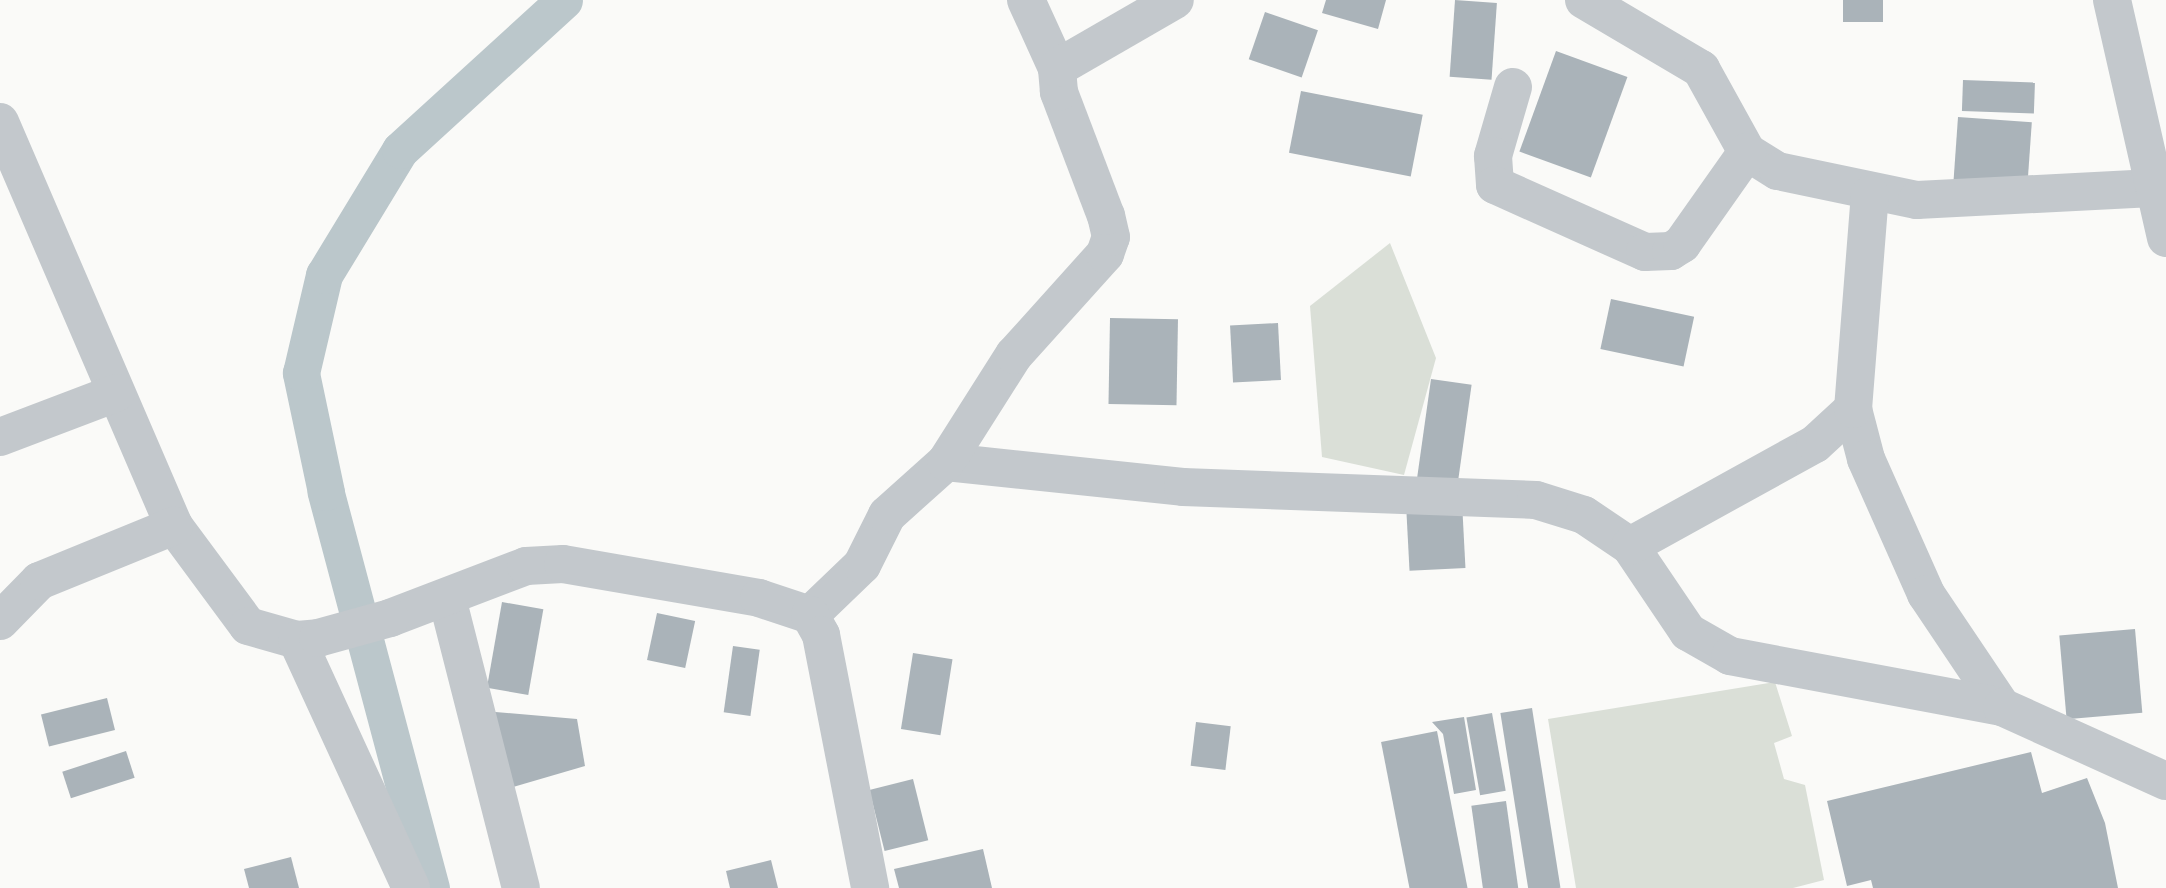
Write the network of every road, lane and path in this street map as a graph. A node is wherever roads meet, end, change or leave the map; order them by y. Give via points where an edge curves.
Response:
1 (1026, 0) edge
2 (1175, 0) edge
3 (2112, 0) edge
4 (1590, 1) edge
5 (1057, 68) junction
6 (1513, 87) dead end
7 (0, 122) edge
8 (1747, 152) junction
9 (2153, 188) junction
10 (1871, 195) junction
11 (2166, 238) edge
12 (116, 393) junction
13 (1853, 410) junction
14 (0, 437) edge
15 (946, 461) junction
16 (174, 526) junction
17 (1630, 546) junction
18 (447, 597) junction
19 (810, 615) junction
20 (0, 621) edge
21 (307, 639) junction
22 (2002, 707) junction
23 (2166, 781) edge
24 (411, 888) edge
25 (521, 888) edge
26 (870, 888) edge

1 - 5 street
2 - 5 street
3 - 9 street
4 - 8 street via 1701,69
5 - 15 street via 1111,237 1105,254 1014,355
6 - 8 street via 1493,156 1495,185 1644,252 1671,251 1682,244
7 - 12 street
8 - 10 street via 1778,171
9 - 10 street via 1963,202
9 - 11 street
10 - 13 street
12 - 14 street
12 - 16 street
13 - 17 street via 1815,443
13 - 22 street via 1866,459 1926,594
15 - 17 street via 1183,487 1536,500 1584,515
15 - 19 street via 902,498 862,565
16 - 20 street via 39,581
16 - 21 street via 231,610 248,626
17 - 22 street via 1688,632 1730,656
18 - 19 street via 526,566 563,564 759,598
18 - 21 street via 390,618
18 - 25 street
19 - 26 street via 821,635
21 - 24 street
22 - 23 street

